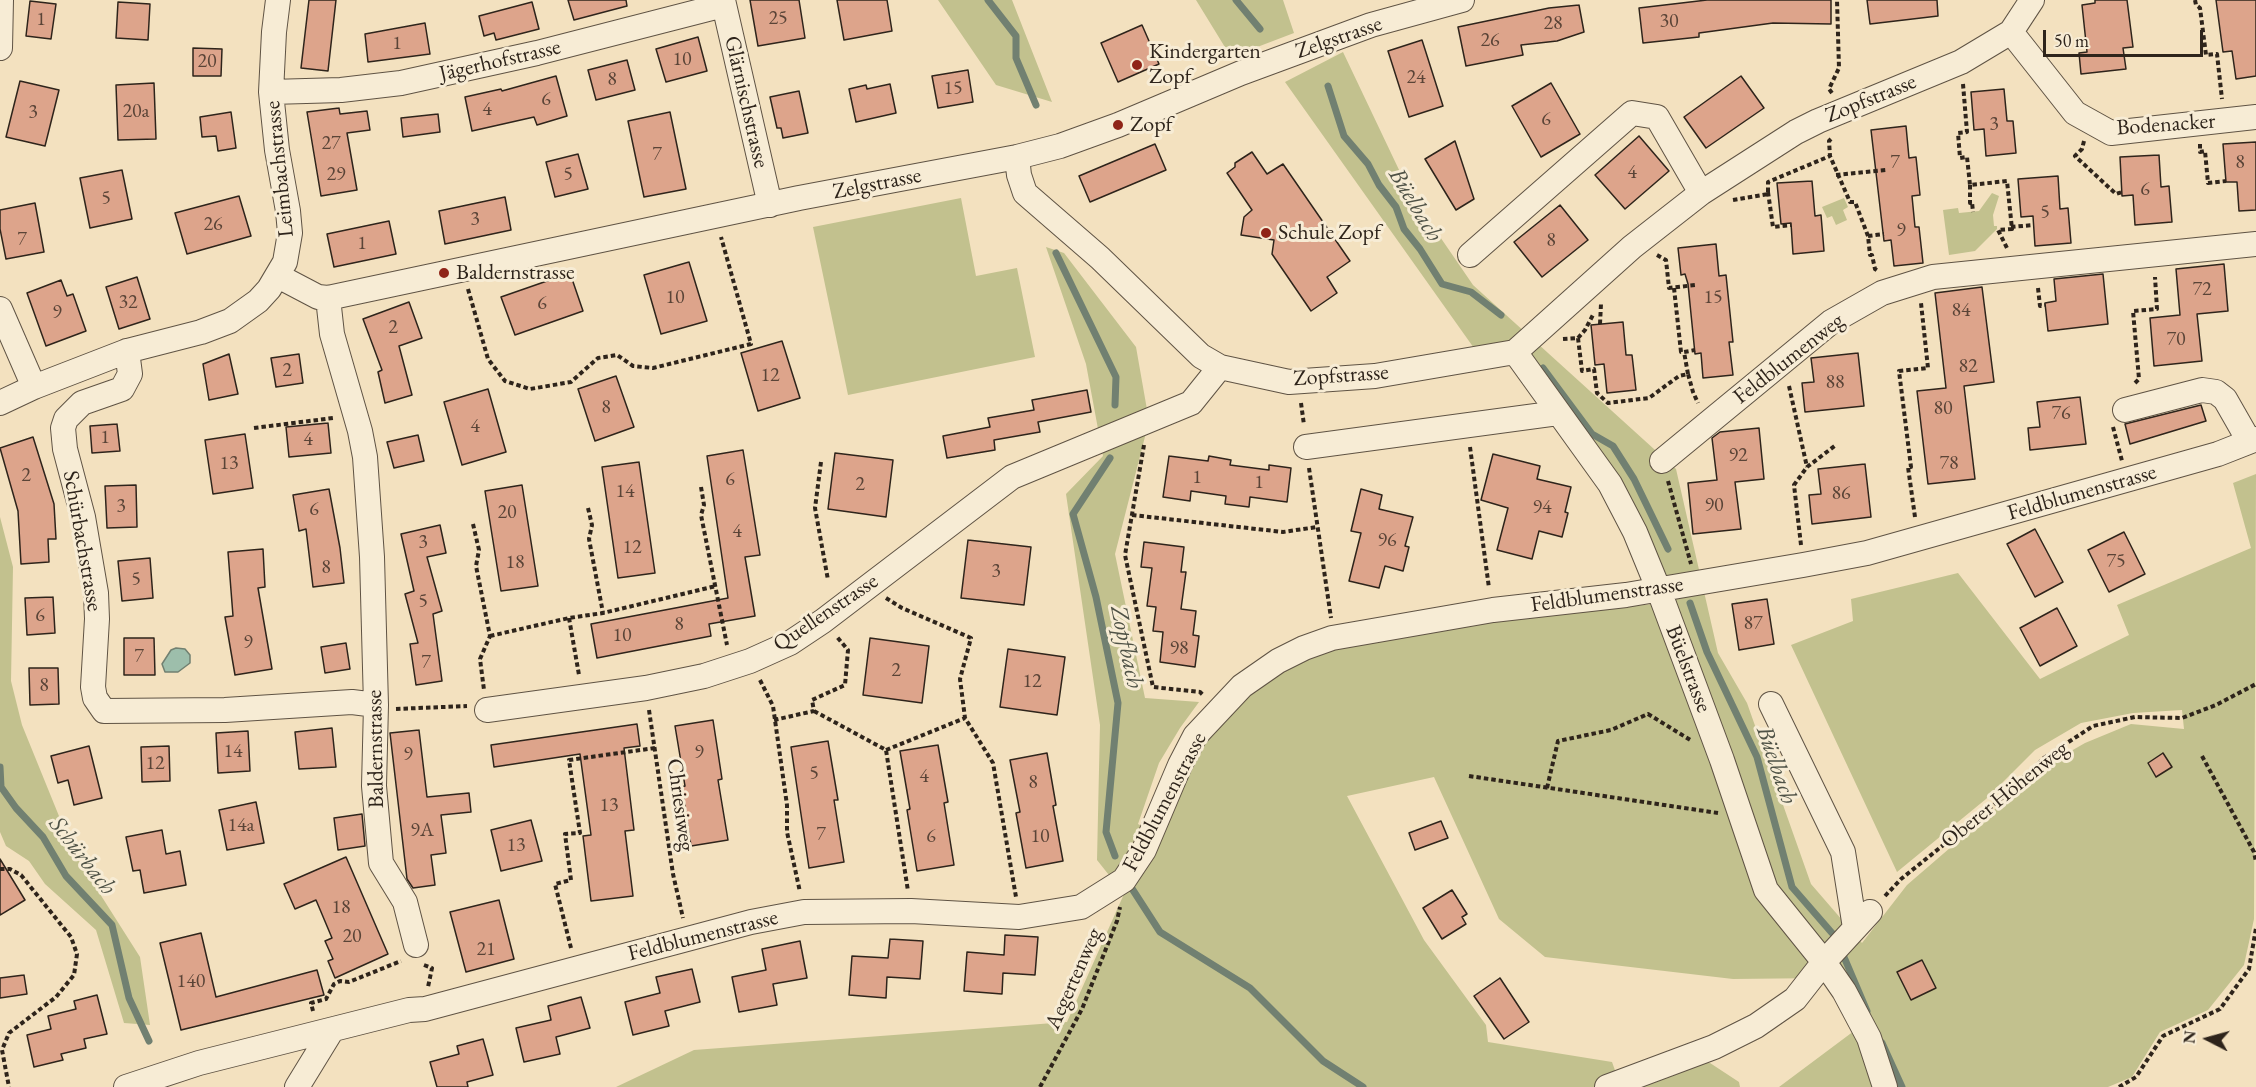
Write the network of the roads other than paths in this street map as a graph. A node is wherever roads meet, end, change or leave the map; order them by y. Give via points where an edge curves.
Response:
1 (1, 0) edge
2 (278, 0) edge
3 (1462, 0) edge
4 (2032, 0) edge
5 (723, 2) edge
6 (2011, 32) junction
7 (0, 48) edge
8 (271, 92) junction
9 (2256, 117) edge
10 (1017, 157) junction
11 (1701, 193) junction
12 (770, 205) junction
13 (2256, 244) edge
14 (1470, 255) dead end
15 (278, 276) junction
16 (328, 298) junction
17 (0, 309) edge
18 (1523, 345) junction
19 (127, 351) junction
20 (1220, 367) junction
21 (34, 387) junction
22 (0, 403) edge
23 (1558, 413) junction
24 (2119, 418) road end
25 (2253, 440) edge
26 (1306, 447) road end
27 (1662, 460) road end
28 (1658, 588) junction
29 (1770, 704) dead end
30 (375, 705) junction
31 (487, 710) road end
32 (413, 954) road end
33 (1824, 962) junction
34 (324, 1026) junction
35 (126, 1087) edge
36 (297, 1087) edge
37 (1607, 1087) edge
38 (1885, 1087) edge

1 - 7 street
2 - 8 street, Leimbachstrasse
3 - 10 street, Zelgstrasse via 1371,25 1060,146
4 - 6 street, Zopfstrasse
5 - 8 street, Jägerhofstrasse via 537,53 400,83
5 - 12 street, Glärnischstrasse
6 - 9 street, Bodenacker via 2075,112 2111,133
6 - 11 street, Zopfstrasse via 1961,62 1796,132
8 - 15 street, Leimbachstrasse via 290,233 287,256
10 - 12 street, Zelgstrasse
10 - 20 street, Zopfstrasse via 1025,193 1100,258 1190,346
11 - 14 street via 1657,117 1632,113
11 - 18 street, Zopfstrasse via 1632,247
12 - 16 street, Zelgstrasse
13 - 27 street, Feldblumenweg via 1934,277 1882,293 1831,322
15 - 16 street via 318,297
15 - 19 street, Leimbachstrasse via 258,301 230,321
16 - 30 street, Baldernstrasse via 332,334 365,457
17 - 21 street
18 - 20 street, Zopfstrasse via 1375,376 1289,382
18 - 23 street, Büelstrasse
19 - 21 street, Leimbachstrasse
19 - 30 street, Schürbachstrasse via 130,375 122,389 82,403 66,419 63,428 96,593 93,687 104,711 225,710 352,702
20 - 31 street, Quellenstrasse via 1191,403 1012,477 790,643 704,676
21 - 22 street, Leimbachstrasse
23 - 26 street
23 - 28 street, Büelstrasse via 1610,484
24 - 25 street via 2202,390 2216,392
25 - 28 street, Feldblumenstrasse via 2207,457 1867,553
28 - 33 street, Büelstrasse via 1766,890
28 - 34 street, Feldblumenstrasse via 1492,610 1332,638 1278,661 1242,686 1195,736 1144,850 1124,880 1081,907 1019,917 912,911 804,912 752,922 425,1009
29 - 33 street via 1843,852 1862,920
30 - 32 street, Baldernstrasse via 374,786 381,863 405,902
33 - 37 street via 1795,999 1756,1026 1714,1047
33 - 38 street, Büelstrasse via 1845,991 1869,1038
34 - 35 street, Feldblumenstrasse
34 - 36 street

